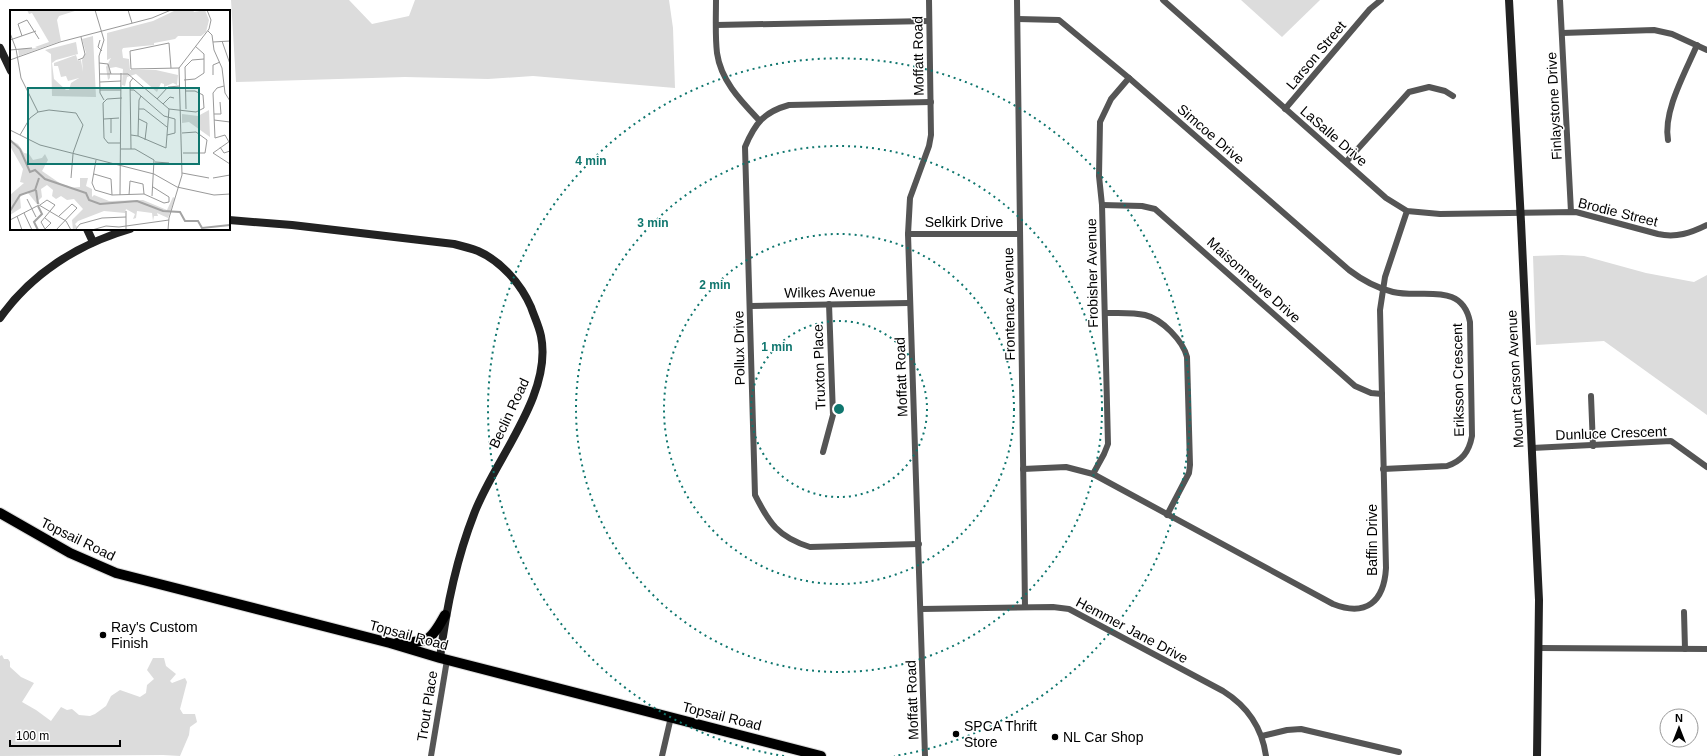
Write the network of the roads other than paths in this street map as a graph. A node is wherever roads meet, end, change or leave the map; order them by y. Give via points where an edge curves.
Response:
1 (716, 0) edge
2 (929, 0) edge
3 (1017, 0) edge
4 (1163, 0) edge
5 (1381, 0) edge
6 (1509, 0) edge
7 (1560, 0) edge
8 (1018, 19) junction
9 (929, 21) junction
10 (716, 25) junction
11 (1562, 33) junction
12 (1697, 45) junction
13 (0, 48) edge
14 (1707, 50) edge
15 (10, 69) edge
16 (1129, 78) junction
17 (1453, 96) dead end
18 (931, 102) junction
19 (1285, 109) junction
20 (759, 120) junction
21 (1668, 140) dead end
22 (1346, 162) junction
23 (1102, 205) junction
24 (1407, 210) junction
25 (1571, 212) junction
26 (1520, 214) junction
27 (230, 220) edge
28 (1707, 225) edge
29 (87, 230) edge
30 (127, 230) edge
31 (908, 234) junction
32 (1020, 234) junction
33 (93, 242) junction
34 (1382, 288) junction
35 (909, 303) junction
36 (829, 304) junction
37 (750, 306) junction
38 (1105, 313) junction
39 (0, 318) edge
40 (1382, 394) junction
41 (1591, 396) dead end
42 (1593, 446) junction
43 (1532, 448) junction
44 (823, 452) dead end
45 (1707, 467) edge
46 (1023, 469) junction
47 (1383, 469) junction
48 (1093, 474) junction
49 (0, 513) edge
50 (1167, 515) junction
51 (919, 544) junction
52 (1025, 607) junction
53 (921, 609) junction
54 (1684, 612) dead end
55 (445, 615) junction
56 (390, 643) junction
57 (1539, 648) junction
58 (1685, 649) junction
59 (1707, 649) edge
60 (443, 659) junction
61 (671, 717) junction
62 (1262, 736) junction
63 (1399, 752) dead end
64 (431, 756) edge
65 (662, 756) edge
66 (821, 756) edge
67 (925, 756) edge
68 (1266, 756) edge
69 (1537, 756) edge

1 - 10 street
2 - 9 street, Moffatt Road
3 - 8 street, Frontenac Avenue
4 - 19 street, LaSalle Drive
5 - 19 street, Larson Street via 1370,9
6 - 26 street, Mount Carson Avenue
7 - 11 street, Finlaystone Drive
8 - 16 street, Simcoe Drive via 1059,20
8 - 32 street, Frontenac Avenue
9 - 10 street
9 - 18 street, Moffatt Road
10 - 20 street via 721,70 738,98
11 - 12 street via 1654,30 1672,34
11 - 25 street, Finlaystone Drive
12 - 14 street
12 - 21 street via 1669,110
13 - 15 street
16 - 23 street, Frobisher Avenue via 1111,100 1100,122 1099,176
16 - 34 street, Simcoe Drive via 1348,270
17 - 22 street via 1430,87 1408,92
18 - 20 street, Pollux Drive via 789,105 775,109
18 - 31 street, Moffatt Road via 930,140 910,198
19 - 22 street, LaSalle Drive
20 - 37 street, Pollux Drive via 745,147
22 - 24 street, LaSalle Drive via 1386,198
23 - 38 street, Frobisher Avenue
23 - 40 street, Maisonneuve Drive via 1142,206 1155,209 1355,386 1371,393
24 - 26 street, LaSalle Drive via 1449,215
24 - 34 street, Baffin Drive
25 - 26 street, Brodie Street
25 - 28 street, Brodie Street via 1664,235 1682,235
26 - 43 street, Mount Carson Avenue
27 - 55 street, Beclin Road via 454,244 479,252 499,265 516,281 528,301 541,336 542,367 538,383 532,401 486,484 473,514
29 - 33 street
30 - 33 street
31 - 32 street, Selkirk Drive
31 - 35 street, Moffatt Road
32 - 46 street, Frontenac Avenue
33 - 39 street via 57,263 25,287
34 - 40 street, Baffin Drive
34 - 47 street, Eriksson Crescent via 1405,294 1443,294 1455,298 1465,307 1470,322 1472,436 1467,452 1454,464 1437,468
35 - 36 street, Wilkes Avenue
35 - 51 street, Moffatt Road
36 - 37 street, Wilkes Avenue
36 - 44 street, Truxton Place via 833,415
37 - 51 street, Pollux Drive via 756,495 774,528 785,537 810,547
38 - 48 street, Frobisher Avenue via 1108,444
38 - 50 street via 1145,315 1172,333 1185,349 1190,465 1189,473
40 - 47 street, Baffin Drive
41 - 42 street
42 - 43 street, Dunluce Crescent
42 - 45 street, Dunluce Crescent via 1671,442
43 - 57 street, Mount Carson Avenue
46 - 48 street, Baffin Drive via 1066,467
46 - 52 street, Frontenac Avenue
47 - 50 street, Baffin Drive via 1386,578 1384,587 1373,603 1352,610 1333,604
48 - 50 street, Baffin Drive
49 - 56 main road, Topsail Road via 70,553 116,573
51 - 53 street, Moffatt Road
52 - 53 street, Hemmer Jane Drive
52 - 62 street, Hemmer Jane Drive via 1069,609 1223,691 1248,711
53 - 67 street, Moffatt Road
54 - 58 street
55 - 56 main road via 436,632 425,641
55 - 60 street, Beclin Road
56 - 60 main road, Topsail Road
57 - 58 street
57 - 69 street, Mount Carson Avenue
58 - 59 street
60 - 61 main road, Topsail Road
60 - 64 street, Trout Place
61 - 65 street
61 - 66 main road, Topsail Road
62 - 63 street via 1301,729
62 - 68 street, Hemmer Jane Drive

